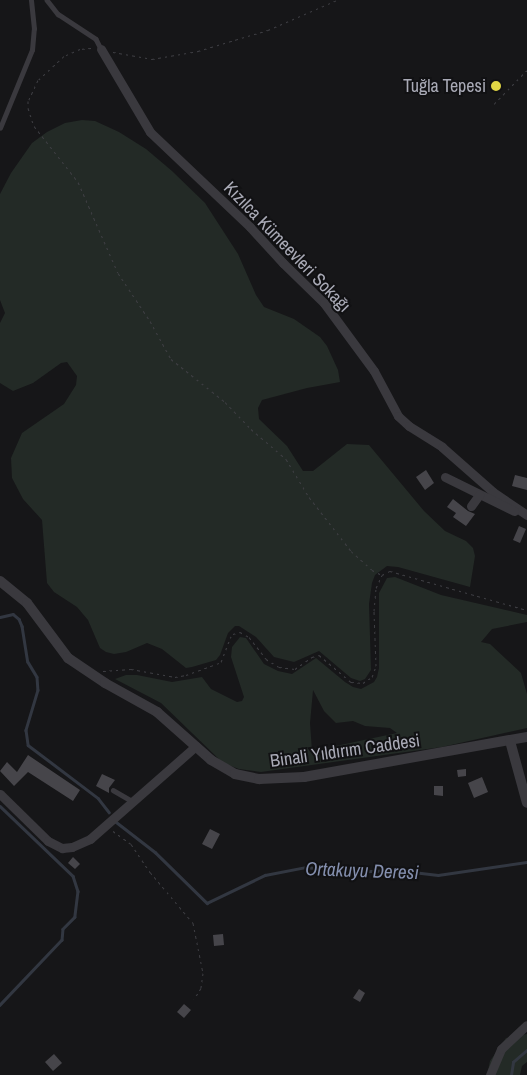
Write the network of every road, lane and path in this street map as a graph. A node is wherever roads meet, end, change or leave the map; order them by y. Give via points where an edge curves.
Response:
1 (31, 0) edge
2 (47, 0) edge
3 (337, 0) edge
4 (101, 49) junction
5 (527, 70) edge
6 (494, 104) dead end
7 (0, 128) edge
8 (445, 477) dead end
9 (479, 495) junction
10 (471, 506) dead end
11 (526, 514) edge
12 (382, 575) junction
13 (0, 581) edge
14 (527, 610) edge
15 (91, 674) junction
16 (527, 738) edge
17 (510, 741) junction
18 (196, 746) junction
19 (113, 790) dead end
20 (0, 794) edge
21 (132, 801) junction
22 (527, 803) edge
23 (105, 826) junction
24 (194, 999) dead end
25 (527, 1025) edge
26 (490, 1075) edge

1 - 7 lane via 32,50
2 - 4 lane via 67,21 96,39
3 - 4 path via 239,40 176,56 141,58
4 - 11 street, Kızılca Kümeevleri Sokağı via 150,132 324,303 374,371 398,416 442,446 483,484
4 - 12 path via 72,51 38,80 28,100 34,126 78,182 118,274 171,359 225,402 286,459 351,551
5 - 6 path
8 - 9 street
9 - 10 street
9 - 11 street
12 - 14 path via 390,570 400,572
12 - 15 path via 374,595 375,673 364,683 351,682 319,655 295,669 279,667 266,659 249,637 240,632 230,638 221,662 186,676 175,678 122,668
13 - 15 street, Binali Yıldırım Caddesi via 27,603 68,658
15 - 18 street, Binali Yıldırım Caddesi via 157,712
16 - 17 street, Binali Yıldırım Caddesi
17 - 18 street, Binali Yıldırım Caddesi via 277,779 235,774 223,769
17 - 22 street
18 - 21 street
19 - 21 lane
20 - 23 street via 55,846 62,848 82,844
21 - 23 street
23 - 24 path via 130,844 193,923 203,973 201,988
25 - 26 street via 501,1049

